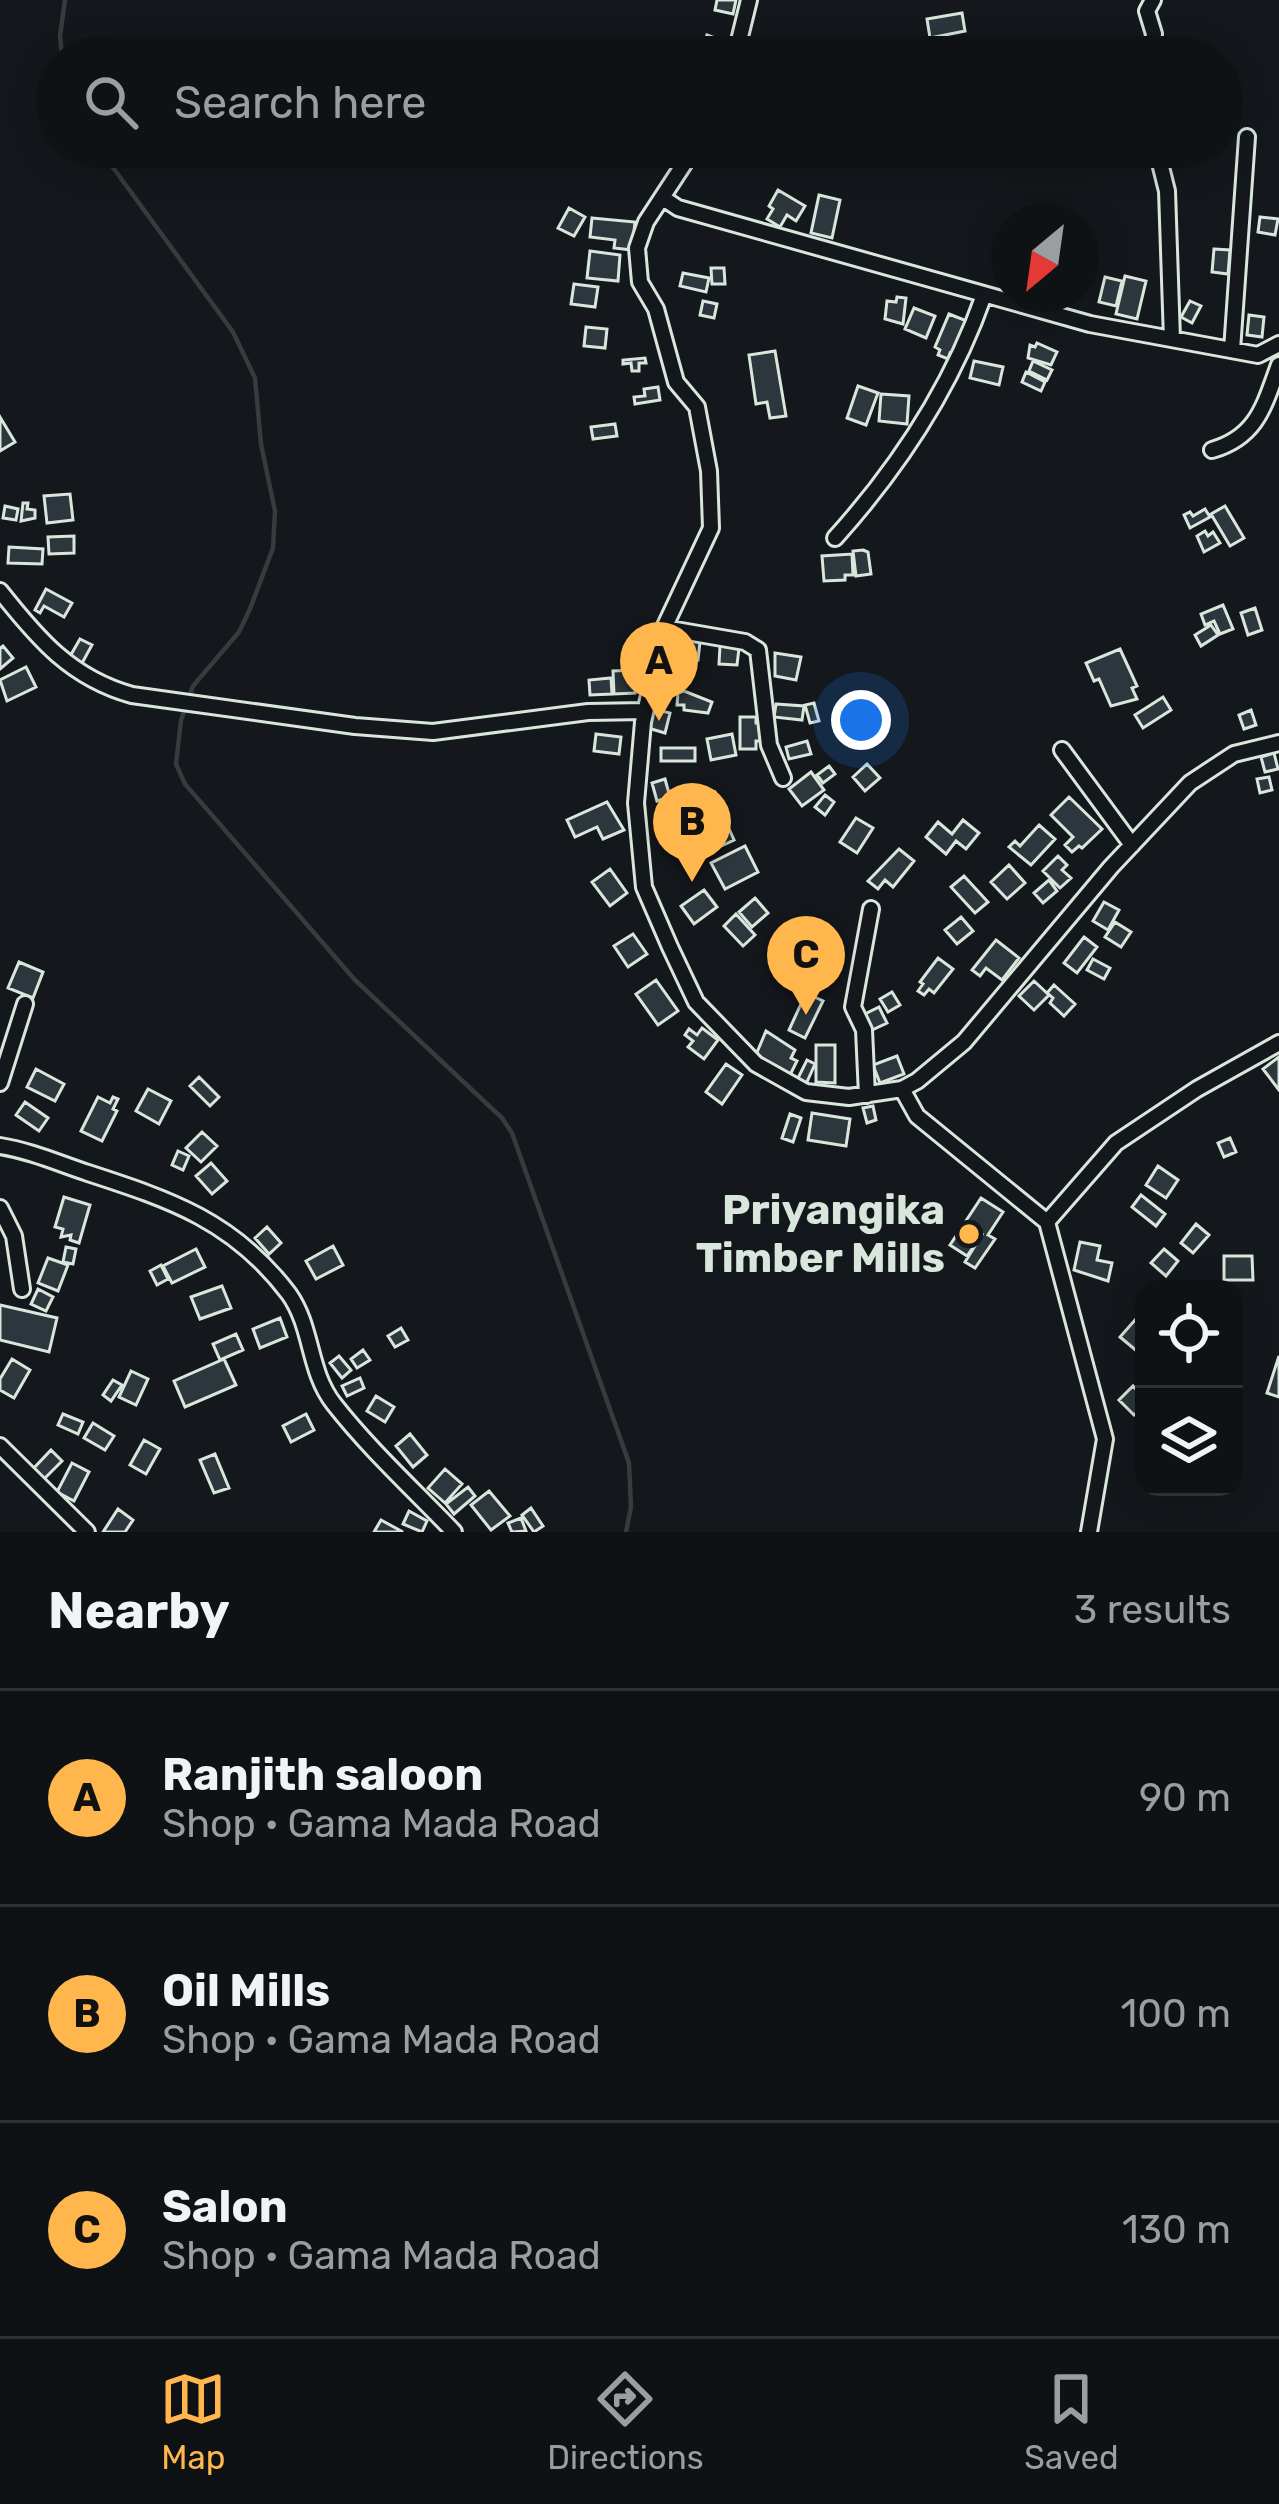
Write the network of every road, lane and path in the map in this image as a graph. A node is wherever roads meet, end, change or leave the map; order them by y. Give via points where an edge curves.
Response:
1 (749, 0) edge
2 (1153, 0) edge
3 (740, 36) edge
4 (1154, 36) edge
5 (1246, 136) dead end
6 (682, 168) edge
7 (1161, 168) edge
8 (664, 198) junction
9 (984, 295) junction
10 (1172, 339) junction
11 (1277, 345) edge
12 (1232, 350) junction
13 (1279, 364) edge
14 (1212, 450) dead end
15 (835, 538) dead end
16 (0, 591) edge
17 (664, 628) junction
18 (645, 711) junction
19 (1279, 743) edge
20 (1062, 749) dead end
21 (783, 778) dead end
22 (1132, 844) junction
23 (871, 909) dead end
24 (25, 1004) dead end
25 (1279, 1043) edge
26 (0, 1083) edge
27 (902, 1089) junction
28 (866, 1095) junction
29 (0, 1146) edge
30 (0, 1208) edge
31 (1047, 1222) junction
32 (22, 1289) dead end
33 (0, 1446) edge
34 (87, 1532) edge
35 (454, 1532) edge
36 (1089, 1532) edge

1 - 3 street
2 - 4 street via 1147,11
5 - 12 street
6 - 8 street
7 - 10 street
8 - 9 street
8 - 17 street via 637,248 640,282 676,382 697,407 711,528
9 - 10 street
9 - 15 street via 965,349 904,455
10 - 12 street
11 - 12 street via 1258,355
11 - 13 street
13 - 14 street via 1249,430
16 - 18 street via 72,670 132,695 433,732
17 - 18 street
17 - 21 street via 758,650 769,745
18 - 28 street via 636,803 644,886 696,1002 756,1064 806,1092
19 - 22 street via 1234,754 1205,773
20 - 22 street
22 - 27 street via 964,1042
23 - 28 street via 853,1007 864,1030
24 - 26 street
25 - 31 street via 1117,1142
27 - 28 street
27 - 31 street via 917,1116
29 - 35 street via 152,1193 224,1228 290,1296 314,1372 334,1404
30 - 32 street via 14,1236
31 - 36 street via 1105,1439
33 - 34 street

